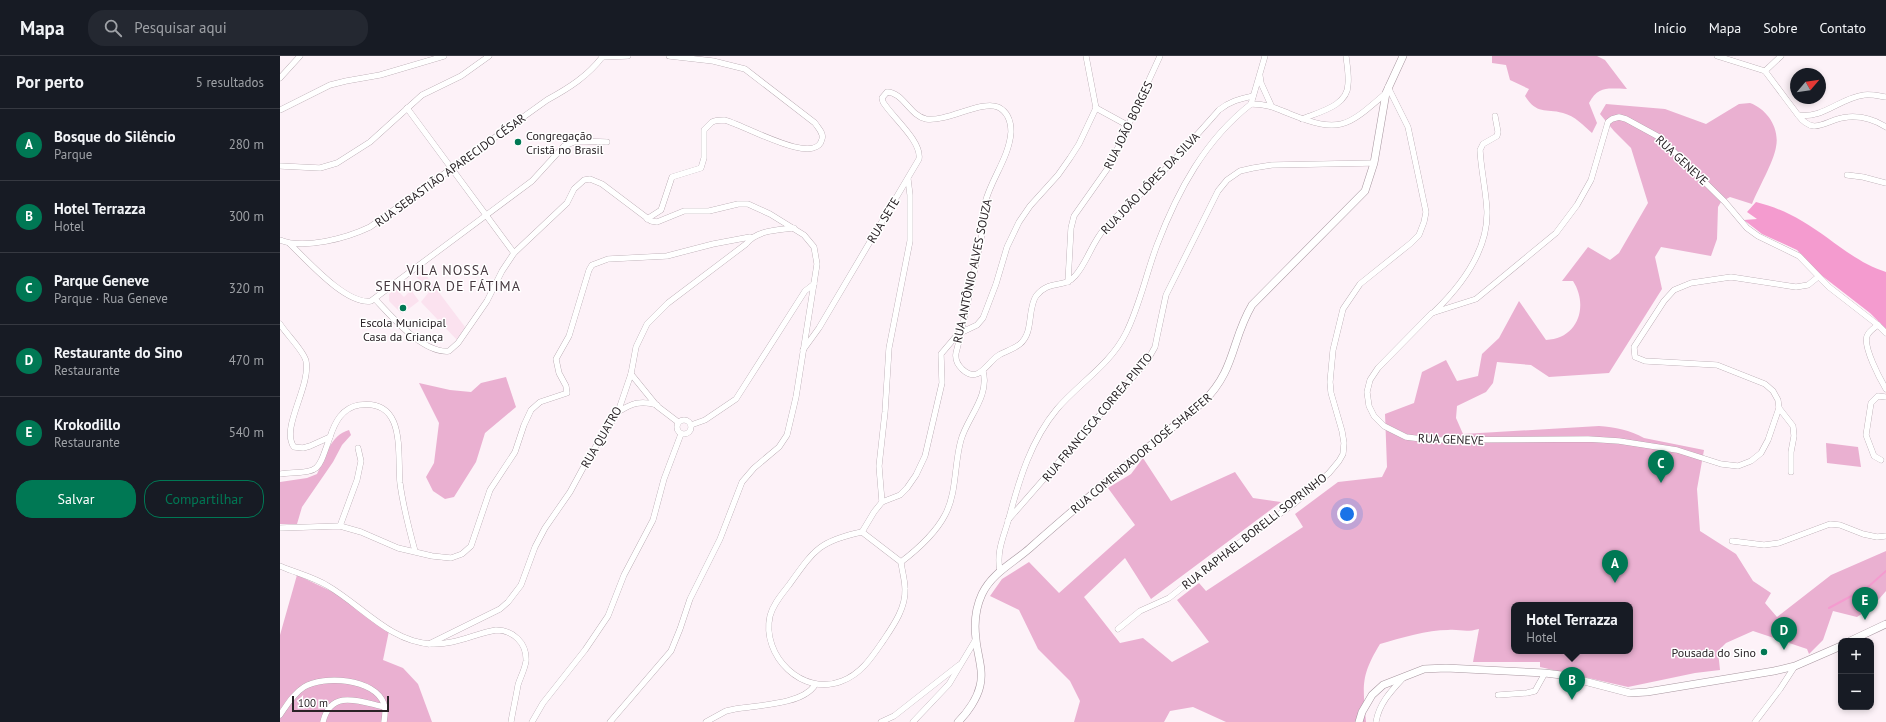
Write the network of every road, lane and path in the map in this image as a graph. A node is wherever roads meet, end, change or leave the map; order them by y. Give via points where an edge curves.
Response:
1 (300, 56) edge
2 (444, 56) edge
3 (489, 56) edge
4 (603, 56) edge
5 (628, 56) edge
6 (670, 56) edge
7 (1086, 56) edge
8 (1160, 56) edge
9 (1265, 56) edge
10 (1346, 56) edge
11 (1403, 56) edge
12 (1717, 56) edge
13 (1781, 56) edge
14 (1765, 71) junction
15 (1260, 74) junction
16 (280, 78) edge
17 (1387, 90) junction
18 (887, 92) joint
19 (1253, 96) junction
20 (1886, 97) edge
21 (1251, 104) junction
22 (1271, 105) junction
23 (407, 108) junction
24 (1096, 108) junction
25 (280, 110) edge
26 (1798, 115) junction
27 (1494, 116) dead end
28 (1302, 119) junction
29 (1878, 122) junction
30 (1886, 124) edge
31 (1129, 126) junction
32 (1886, 127) edge
33 (607, 142) dead end
34 (1374, 163) junction
35 (280, 166) edge
36 (451, 169) junction
37 (1847, 175) dead end
38 (908, 179) junction
39 (1886, 183) edge
40 (487, 215) junction
41 (647, 219) junction
42 (795, 228) junction
43 (750, 237) junction
44 (280, 240) edge
45 (290, 244) junction
46 (514, 253) junction
47 (1818, 277) junction
48 (1068, 282) junction
49 (814, 284) junction
50 (374, 299) junction
51 (1432, 313) junction
52 (280, 324) edge
53 (1878, 325) junction
54 (961, 332) junction
55 (1886, 333) edge
56 (803, 350) junction
57 (984, 371) junction
58 (631, 374) junction
59 (1886, 389) edge
60 (1886, 396) edge
61 (657, 406) junction
62 (1779, 408) junction
63 (618, 412) junction
64 (678, 422) junction
65 (691, 425) junction
66 (681, 434) junction
67 (330, 436) junction
68 (358, 448) dead end
69 (1881, 460) dead end
70 (1791, 472) dead end
71 (280, 474) edge
72 (882, 502) junction
73 (1008, 520) junction
74 (340, 526) junction
75 (280, 528) edge
76 (862, 532) junction
77 (1886, 536) edge
78 (1732, 541) dead end
79 (414, 551) junction
80 (901, 562) junction
81 (280, 566) edge
82 (1000, 571) junction
83 (1886, 624) edge
84 (1118, 629) dead end
85 (1856, 638) edge
86 (976, 639) junction
87 (429, 644) junction
88 (1838, 648) edge
89 (962, 663) junction
90 (1795, 666) junction
91 (1545, 673) junction
92 (1406, 675) junction
93 (815, 685) junction
94 (1498, 696) dead end
95 (385, 707) junction
96 (280, 715) edge
97 (324, 722) edge
98 (384, 722) edge
99 (511, 722) edge
100 (532, 722) edge
101 (610, 722) edge
102 (706, 722) edge
103 (880, 722) edge
104 (913, 722) edge
105 (958, 722) edge
106 (1359, 722) edge
107 (1376, 722) edge
108 (1755, 722) edge

1 - 16 street
2 - 25 street via 380,75 330,85
3 - 23 street via 461,76 422,95
4 - 5 street
4 - 36 street, RUA SEBASTIÃO APARECIDO CÉSAR via 577,83 548,100
6 - 41 street via 713,61 745,69 815,123 823,136 818,146 805,150 724,120 712,122 704,130 704,158 701,168 672,177 661,210
7 - 24 street
8 - 31 street, RUA JOÃO BORGES
9 - 15 street
10 - 28 street via 1349,85 1343,99 1331,108
11 - 17 street, RUA COMENDADOR JOSÉ SHAEFER
12 - 14 street
13 - 14 street
14 - 26 street
15 - 19 street
15 - 22 street via 1261,83
17 - 28 street via 1360,116 1342,125 1319,124
17 - 34 street, RUA COMENDADOR JOSÉ SHAEFER
17 - 84 street, RUA RAPHAEL BORELLI SOPRINHO via 1408,126 1426,212 1419,235 1360,284 1343,309 1333,350 1330,382 1342,431 1343,454 1329,473 1295,503 1228,551 1169,598 1140,611
18 - 38 street, RUA SETE via 882,98 883,102 913,140 919,155
18 - 54 street, RUA ANTÔNIO ALVES SOUZA via 896,95 917,115 925,118 947,117 989,106 1005,112 1010,123 1009,148 984,205 982,232
19 - 21 street
19 - 48 street, RUA JOÃO LÓPES DA SILVA via 1236,100 1219,110 1150,186 1105,228 1077,274
20 - 26 street via 1865,95 1815,115
21 - 22 street
21 - 73 street via 1218,134 1195,165 1157,244 1126,333 1109,358 1058,409 1046,425 1020,476
22 - 28 street
23 - 35 street via 370,142 337,163 320,168
23 - 36 street
24 - 31 street
24 - 54 street via 1079,144 1058,176 1019,222 983,318 973,328
26 - 29 street via 1804,123 1815,126 1848,117 1861,117
27 - 51 street via 1497,136 1483,144 1480,150 1487,213 1482,245 1451,295
29 - 30 street
29 - 32 street
31 - 48 street, RUA JOÃO BORGES via 1110,165 1074,216
33 - 40 street via 577,141 568,144 559,150 532,182
34 - 73 street, RUA FRANCISCA CORREA PINTO via 1272,165 1240,172 1227,180 1218,191 1166,295 1155,348 1147,361
34 - 82 street, RUA COMENDADOR JOSÉ SHAEFER via 1368,184 1361,196 1252,305 1246,314 1230,365 1217,388 1024,554
36 - 40 street
36 - 45 street, RUA SEBASTIÃO APARECIDO CÉSAR via 370,227 343,237
37 - 39 street
38 - 56 street, RUA SETE via 819,328
38 - 72 street via 910,241 888,348 879,466
40 - 46 street
40 - 50 street
41 - 42 street via 657,222 684,211 709,211 748,204
41 - 46 street via 602,184 590,179 584,180 574,189 567,203
42 - 43 street, RUA QUATRO via 773,230
42 - 49 street via 810,241 816,253
43 - 58 street, RUA QUATRO via 746,244 652,318 636,347
43 - 79 street via 667,256 608,259 592,265 569,336 556,359 567,393 540,402 527,417 513,456 490,490 475,537 468,550 451,558
44 - 45 street, RUA SEBASTIÃO APARECIDO CÉSAR
45 - 50 street via 335,287 367,302
46 - 50 street via 487,301 458,344 449,351 436,350 408,332
47 - 51 street, RUA GENEVE via 1809,264 1799,256 1747,228 1725,202 1659,138 1619,117 1608,122 1591,180 1577,205 1556,233 1476,299
47 - 53 street, RUA GENEVE
47 - 62 street via 1808,285 1796,288 1731,278 1691,283 1674,290 1664,301 1634,347 1635,357 1645,361 1717,365 1752,378 1773,391
48 - 57 street via 1050,284 1042,290 1033,302 1025,338 1020,344 997,356
49 - 56 street
49 - 65 street via 805,291 736,399 710,417
51 - 62 street, RUA GENEVE via 1378,368 1370,380 1369,406 1374,416 1384,426 1406,437 1430,440 1619,441 1677,450 1721,464 1738,466 1751,461 1761,453
52 - 67 street via 286,335 302,351 307,363 306,382 290,439 294,447 303,448
53 - 55 street, RUA GENEVE
53 - 59 street via 1866,338 1867,347 1878,377
54 - 57 street, RUA ANTÔNIO ALVES SOUZA via 955,357 958,364 965,371 975,374
54 - 72 street via 941,354 942,383 925,456 911,483 903,492
56 - 101 street via 787,435 779,447 742,482 717,545 690,599 671,651
57 - 80 street via 983,389 978,406 961,440 946,514 930,537
58 - 61 street
58 - 63 street, RUA QUATRO
60 - 69 street via 1878,396 1871,403 1866,435 1874,456
61 - 63 street via 635,403
61 - 64 street
62 - 70 street via 1793,426
63 - 87 street, RUA QUATRO via 545,528 521,585 508,602 492,614
64 - 65 street via 687,420
64 - 66 street via 677,429
65 - 66 street via 688,433
66 - 100 street via 664,479 653,520 624,575 608,616 543,703
67 - 71 street via 324,457 314,470
67 - 79 street via 340,416 358,405 381,407 389,414 398,435 400,482
68 - 74 street via 361,461 357,480
72 - 76 street
73 - 82 street via 999,552
74 - 75 street
74 - 79 street via 398,548
76 - 80 street
76 - 93 street via 835,540 810,556 770,614 769,634 780,662 793,674
77 - 78 street via 1877,537 1840,524 1830,524 1764,545
80 - 93 street via 904,598 894,625 877,650 851,677 832,684
81 - 87 street via 327,585 401,636
82 - 86 street, RUA COMENDADOR JOSÉ SHAEFER via 986,588 978,606
83 - 85 street
86 - 89 street
86 - 105 street, RUA COMENDADOR JOSÉ SHAEFER via 981,667 980,688
87 - 99 street via 445,644 496,630 516,635 522,644 526,662
88 - 90 street
89 - 103 street via 894,716
89 - 104 street via 949,684
90 - 91 street via 1630,693
90 - 108 street
91 - 92 street via 1446,668 1424,669
91 - 94 street via 1535,691
92 - 106 street via 1383,685 1372,695
92 - 107 street via 1388,695
93 - 102 street via 808,694 797,698 734,709
95 - 96 street via 381,698 367,687 355,682 326,680 314,682 294,694
95 - 97 street via 346,699 330,706
95 - 98 street

